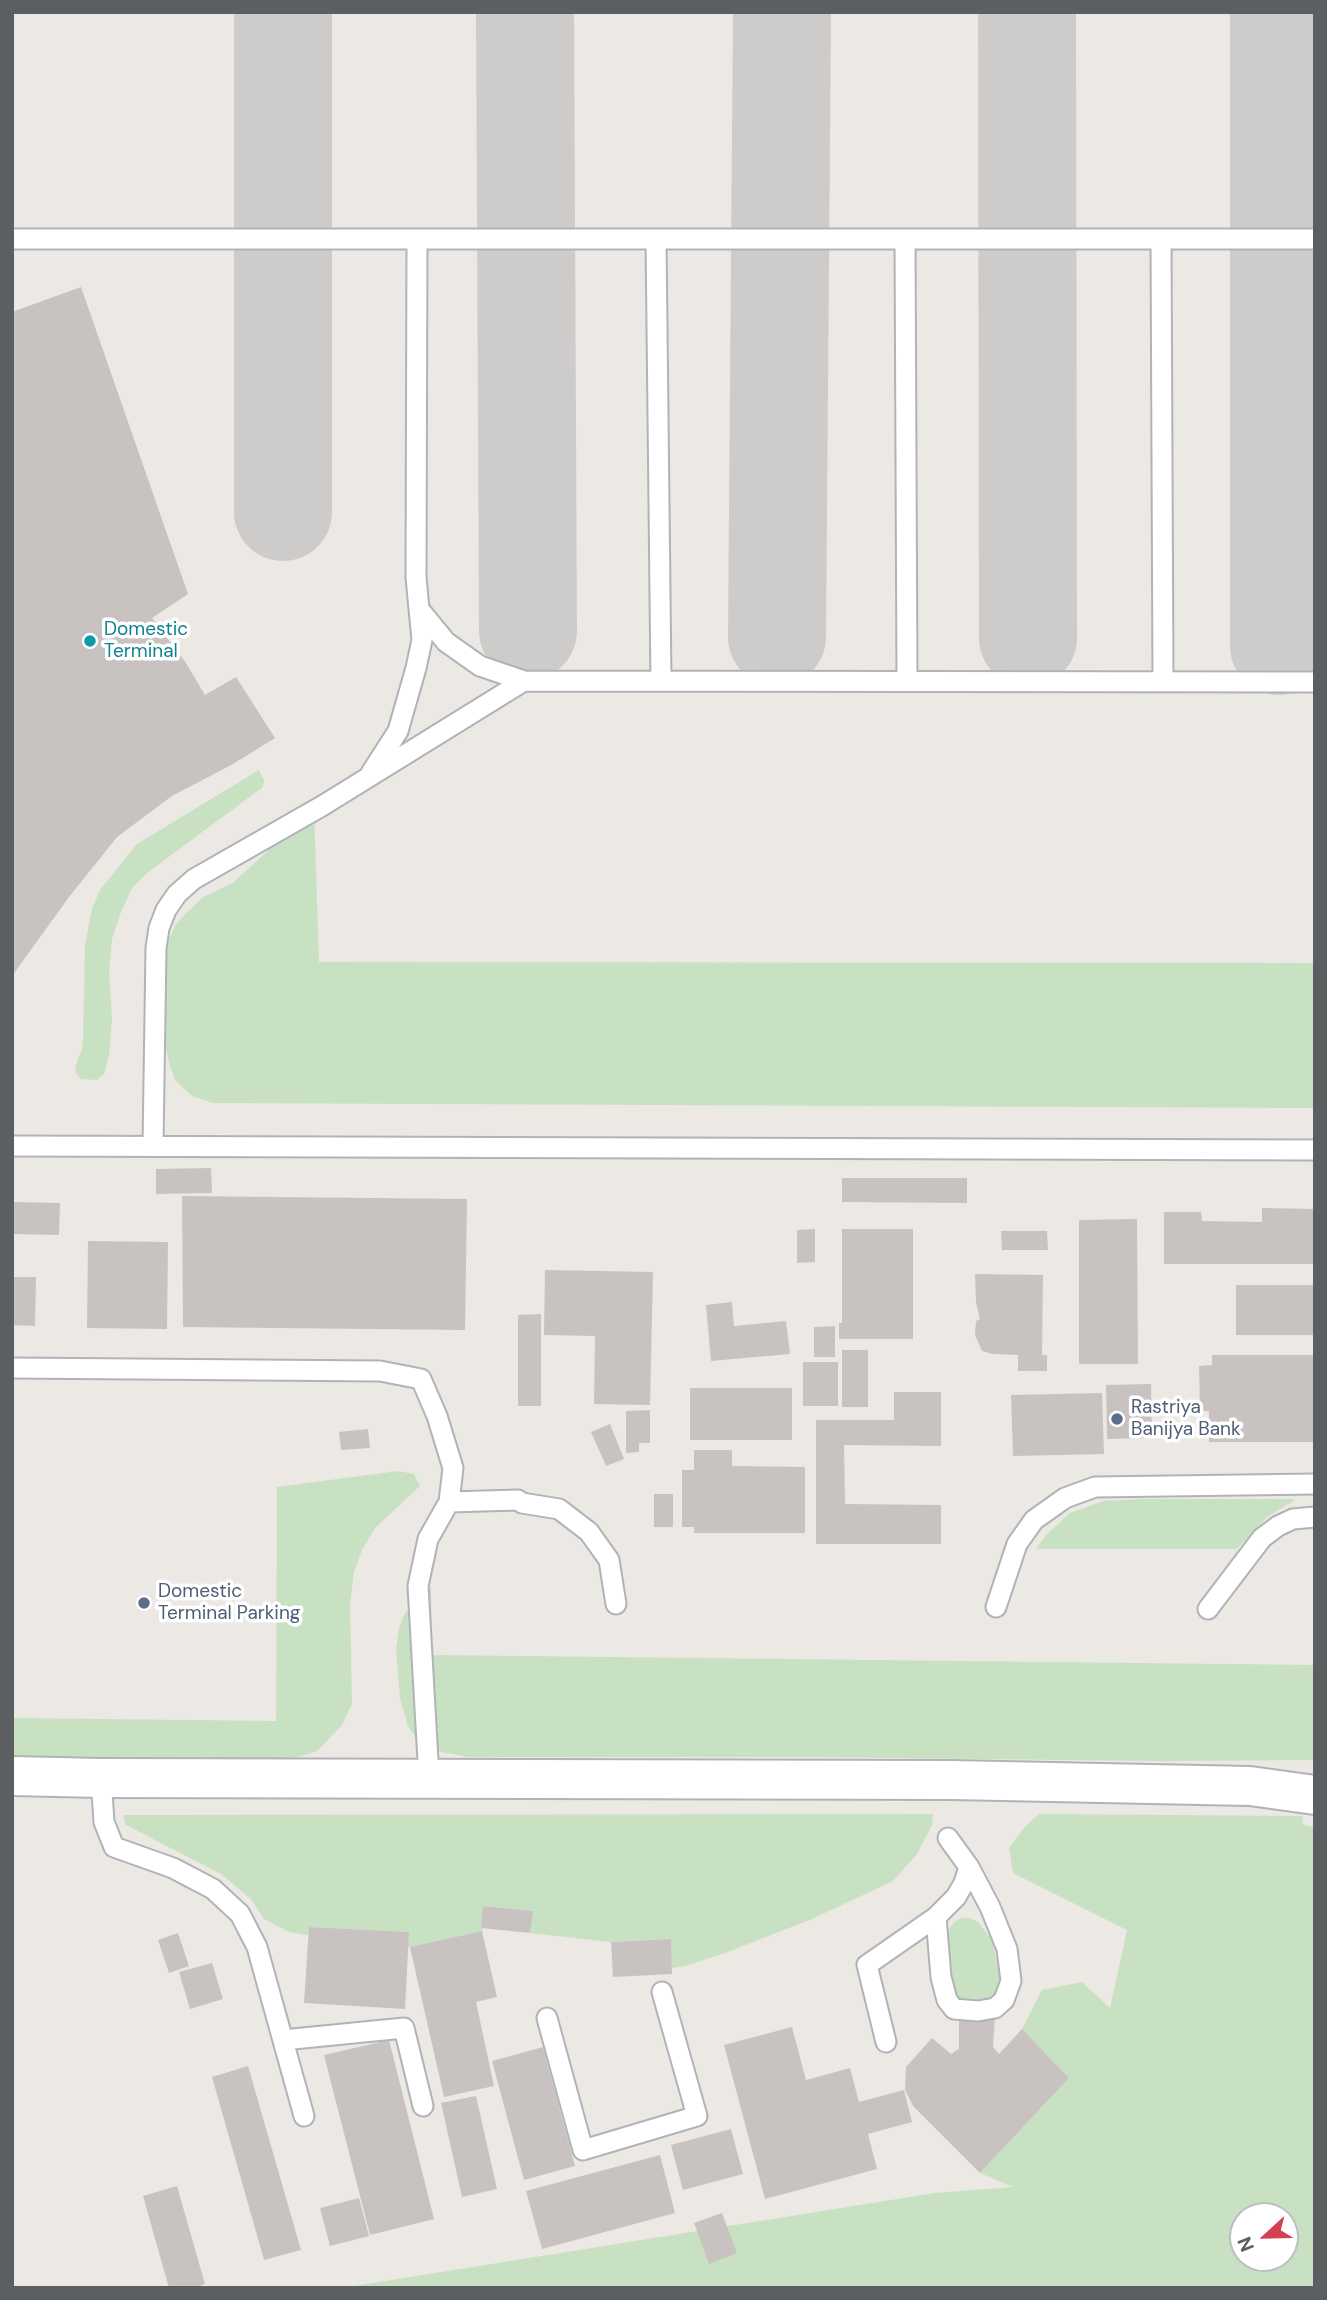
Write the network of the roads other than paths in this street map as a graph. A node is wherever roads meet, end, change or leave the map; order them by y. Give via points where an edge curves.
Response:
1 (12, 239) edge
2 (416, 239) junction
3 (656, 239) junction
4 (905, 239) junction
5 (1161, 239) junction
6 (1315, 239) edge
7 (418, 609) junction
8 (524, 681) junction
9 (661, 681) junction
10 (907, 681) junction
11 (1163, 681) junction
12 (1315, 682) edge
13 (368, 777) junction
14 (12, 1146) edge
15 (153, 1146) junction
16 (1315, 1150) edge
17 (12, 1368) edge
18 (1315, 1484) edge
19 (450, 1502) junction
20 (1315, 1517) edge
21 (616, 1604) dead end
22 (996, 1607) dead end
23 (1208, 1609) dead end
24 (1315, 1775) edge
25 (12, 1776) edge
26 (101, 1778) junction
27 (429, 1778) junction
28 (1250, 1786) junction
29 (1315, 1795) edge
30 (948, 1838) dead end
31 (970, 1867) junction
32 (936, 1917) junction
33 (663, 1992) dead end
34 (547, 2018) dead end
35 (283, 2040) junction
36 (886, 2042) dead end
37 (423, 2106) dead end
38 (304, 2116) dead end

1 - 2 lane
2 - 3 lane
2 - 7 lane
3 - 4 lane
3 - 9 lane
4 - 5 lane
4 - 10 lane
5 - 6 lane
5 - 11 lane
7 - 8 lane via 446,642 481,666
7 - 13 lane via 422,640 398,731
8 - 9 lane
8 - 13 lane
9 - 10 lane
10 - 11 lane
11 - 12 lane
13 - 15 lane via 194,879 166,910 156,948
14 - 15 lane
15 - 16 lane
17 - 19 lane via 380,1370 421,1379 453,1468
18 - 22 lane via 1095,1486 1065,1498 1034,1520 1017,1544
19 - 21 lane via 518,1500 559,1509 589,1532 609,1560
19 - 27 lane via 428,1539 418,1586
20 - 23 lane via 1293,1519 1262,1538
24 - 28 street
25 - 26 street
26 - 27 street
26 - 35 lane via 104,1822 114,1847 173,1868 213,1889 240,1914 257,1947
27 - 28 street
28 - 29 street
30 - 31 lane
31 - 32 lane via 956,1897
31 - 32 lane via 1007,1949 1011,1982 996,2008 954,2009 947,2000
32 - 36 lane via 867,1965
33 - 34 lane via 697,2116 583,2150
35 - 37 lane via 404,2028
35 - 38 lane

